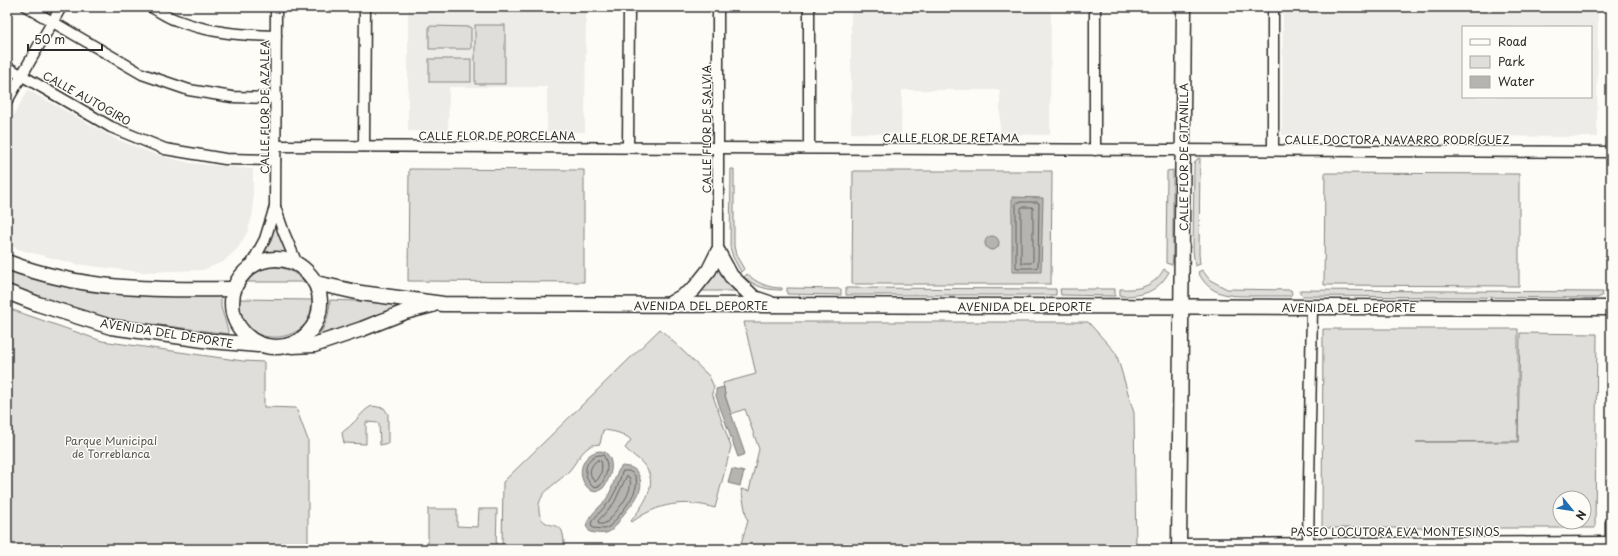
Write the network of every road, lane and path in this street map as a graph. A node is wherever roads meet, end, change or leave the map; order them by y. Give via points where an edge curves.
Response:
1 (27, 7) edge
2 (61, 7) edge
3 (151, 7) edge
4 (276, 7) edge
5 (365, 7) edge
6 (629, 7) edge
7 (718, 7) edge
8 (809, 7) edge
9 (1095, 7) edge
10 (1184, 7) edge
11 (1273, 7) edge
12 (52, 22) junction
13 (276, 36) junction
14 (7, 67) edge
15 (22, 76) junction
16 (276, 98) junction
17 (7, 101) edge
18 (275, 146) junction
19 (364, 146) junction
20 (628, 148) junction
21 (718, 148) junction
22 (809, 148) junction
23 (1094, 150) junction
24 (1183, 150) junction
25 (1273, 150) junction
26 (1611, 152) edge
27 (275, 160) junction
28 (275, 207) junction
29 (718, 252) junction
30 (7, 262) edge
31 (297, 264) junction
32 (250, 267) junction
33 (316, 284) junction
34 (233, 289) junction
35 (7, 292) edge
36 (439, 303) junction
37 (668, 305) junction
38 (776, 306) junction
39 (1181, 306) junction
40 (1312, 307) junction
41 (1611, 308) edge
42 (260, 345) junction
43 (287, 346) junction
44 (1611, 523) edge
45 (1611, 542) edge
46 (1179, 546) edge
47 (1308, 546) edge
48 (1416, 546) edge
49 (1611, 549) edge

1 - 12 street
2 - 12 street
3 - 13 street via 175,20 207,30 241,36
4 - 13 street, CALLE FLOR DE AZALEA
5 - 19 street
6 - 20 street
7 - 21 street, CALLE FLOR DE SALVIA
8 - 22 street
9 - 23 street
10 - 24 street, CALLE FLOR DE GITANILLA
11 - 25 street
12 - 15 street
12 - 16 street via 142,74 189,90 232,97
13 - 16 street, CALLE FLOR DE AZALEA
14 - 15 street, CALLE AUTOGIRO
15 - 17 street
15 - 27 street, CALLE AUTOGIRO via 111,127 165,149 225,159
16 - 18 street, CALLE FLOR DE AZALEA
18 - 19 street, CALLE FLOR DE PORCELANA
18 - 27 street, CALLE FLOR DE AZALEA
19 - 20 street, CALLE FLOR DE PORCELANA
20 - 21 street, CALLE FLOR DE PORCELANA
21 - 22 street, CALLE FLOR DE RETAMA
21 - 29 street, CALLE FLOR DE SALVIA
22 - 23 street, CALLE FLOR DE RETAMA
23 - 24 street, CALLE FLOR DE RETAMA
24 - 25 street, CALLE DOCTORA NAVARRO RODRÍGUEZ
24 - 39 street, CALLE FLOR DE GITANILLA
25 - 26 street, CALLE DOCTORA NAVARRO RODRÍGUEZ
27 - 28 street, CALLE FLOR DE AZALEA
28 - 31 street
28 - 32 street via 265,239
29 - 37 street via 709,270 693,290
29 - 38 street via 731,276 754,298
30 - 34 street via 65,280 109,287 153,290
31 - 32 street via 273,259 261,261
31 - 33 street
32 - 34 street
33 - 36 street, AVENIDA DEL DEPORTE via 361,293
33 - 43 street via 320,291 320,301 316,322 302,339
34 - 42 street via 233,316 239,329 248,339
35 - 42 street, AVENIDA DEL DEPORTE via 111,326 211,341
36 - 37 street, AVENIDA DEL DEPORTE
36 - 43 street, AVENIDA DEL DEPORTE via 405,312 314,345
37 - 38 street, AVENIDA DEL DEPORTE
38 - 39 street, AVENIDA DEL DEPORTE
39 - 40 street, AVENIDA DEL DEPORTE
39 - 46 street, CALLE FLOR DE GITANILLA
40 - 41 street, AVENIDA DEL DEPORTE
40 - 47 street
42 - 43 street via 274,348
44 - 45 street
45 - 48 street, PASEO LOCUTORA EVA MONTESINOS
45 - 49 street
46 - 47 street, PASEO LOCUTORA EVA MONTESINOS
47 - 48 street, PASEO LOCUTORA EVA MONTESINOS

